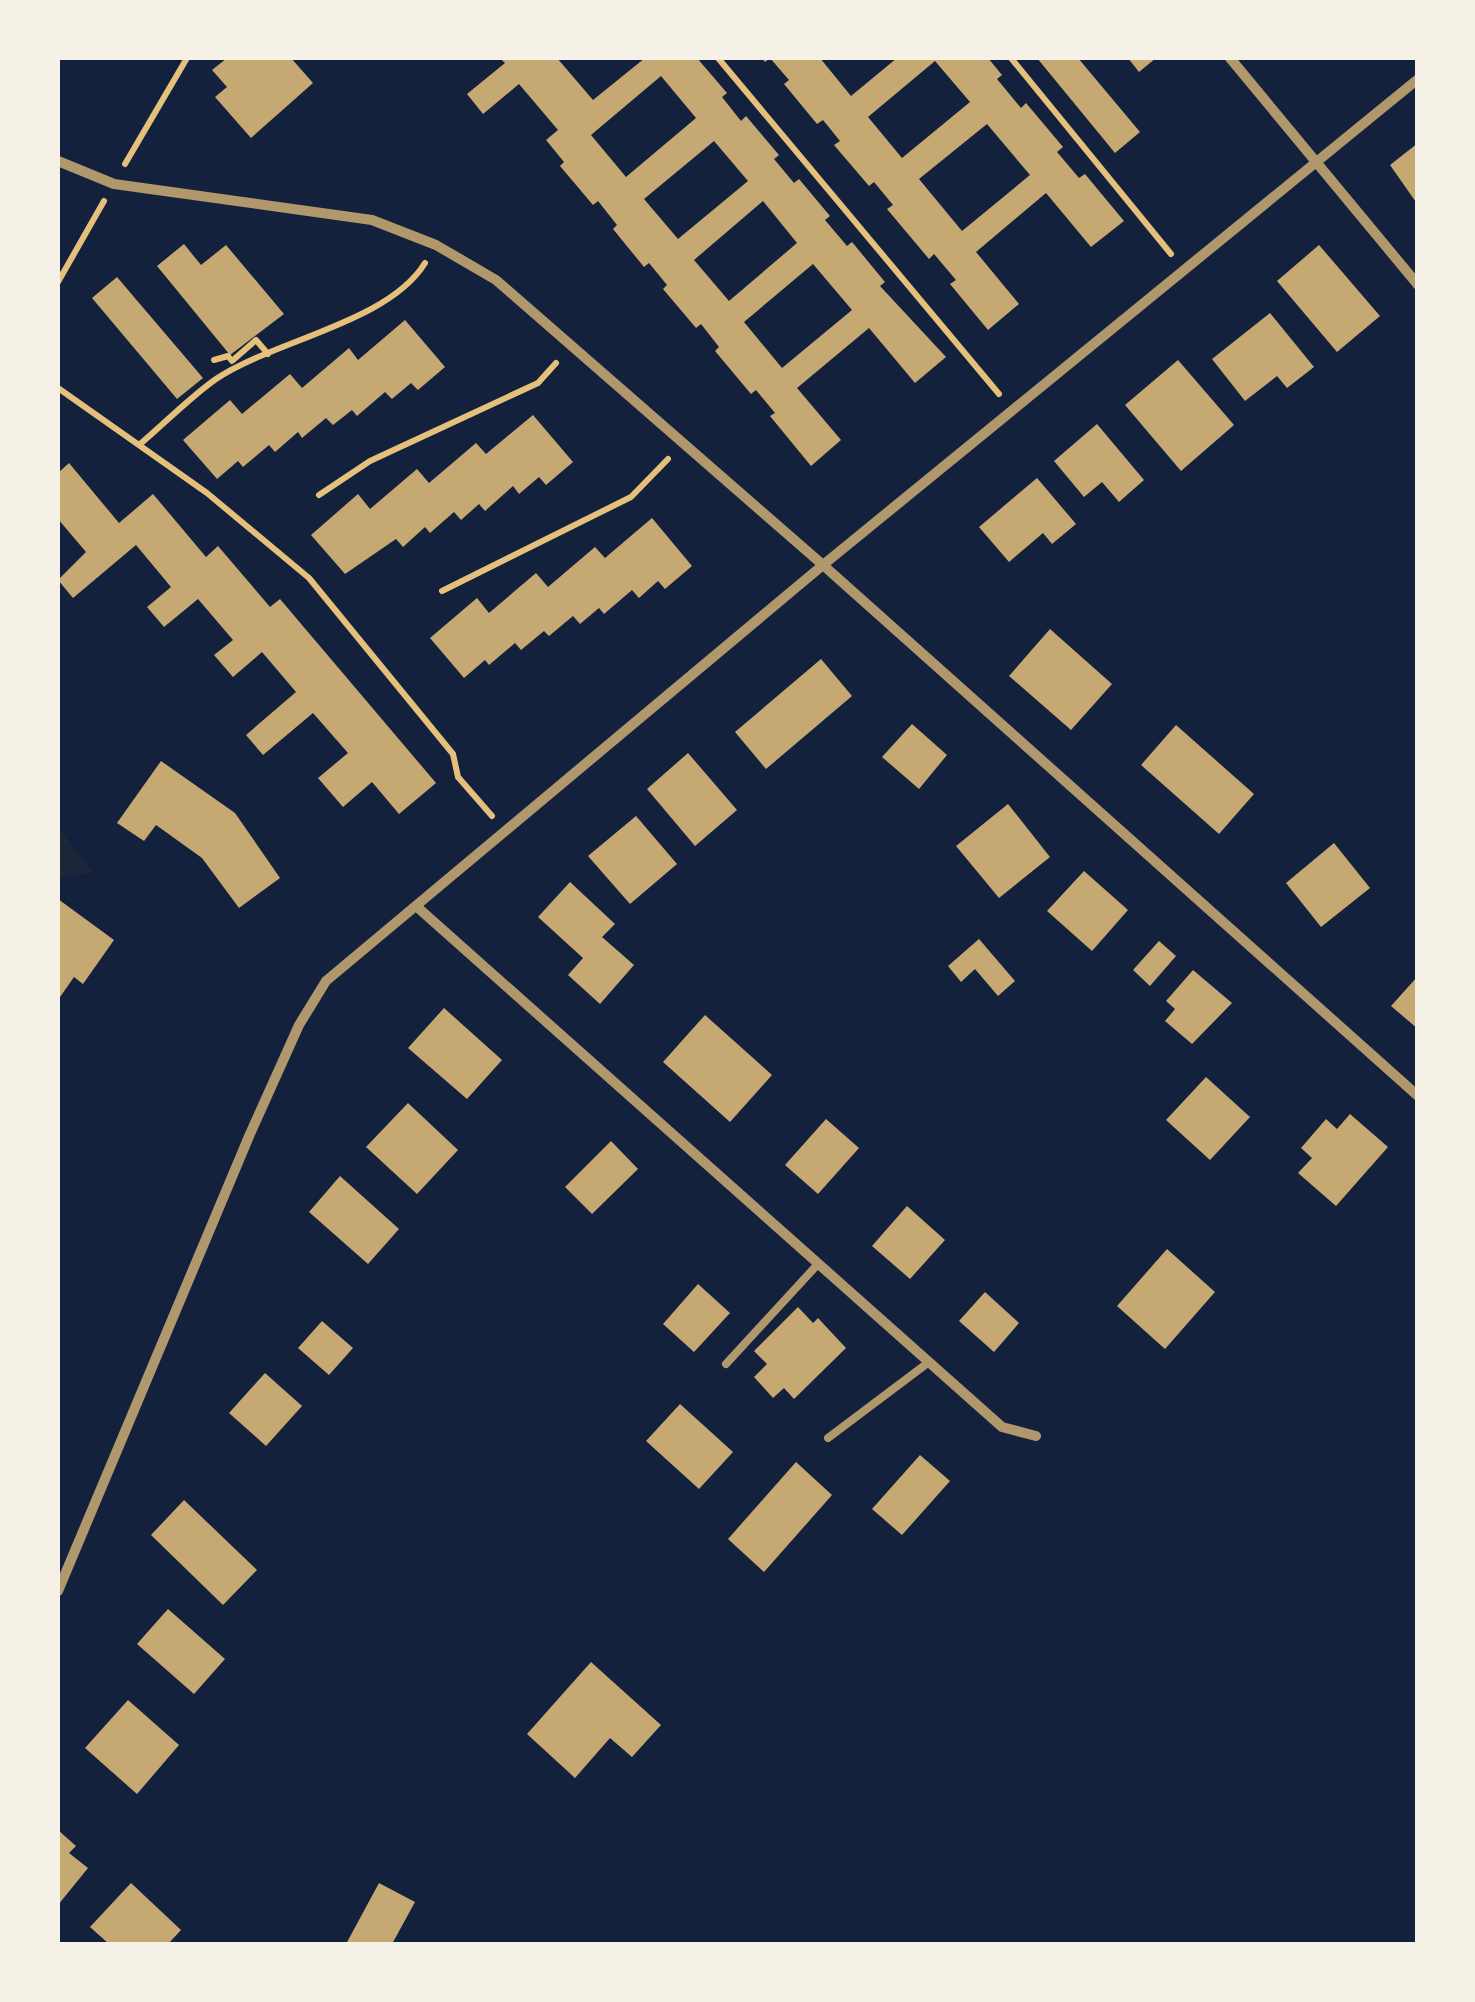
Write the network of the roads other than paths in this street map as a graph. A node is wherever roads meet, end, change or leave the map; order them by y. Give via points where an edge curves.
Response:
1 (1230, 58) edge
2 (1418, 79) edge
3 (58, 161) edge
4 (1316, 162) junction
5 (1418, 285) edge
6 (823, 565) junction
7 (416, 906) junction
8 (1418, 1096) edge
9 (818, 1264) junction
10 (928, 1362) junction
11 (726, 1364) dead end
12 (1036, 1436) dead end
13 (828, 1438) dead end
14 (58, 1591) edge

1 - 4 street
2 - 4 street
3 - 6 street via 114,184 372,220 436,245 496,280
4 - 5 street
4 - 6 street
6 - 7 street
6 - 8 street
7 - 9 street
7 - 14 street via 326,981 299,1025
9 - 10 street
9 - 11 lane
10 - 12 street via 1002,1428
10 - 13 lane

